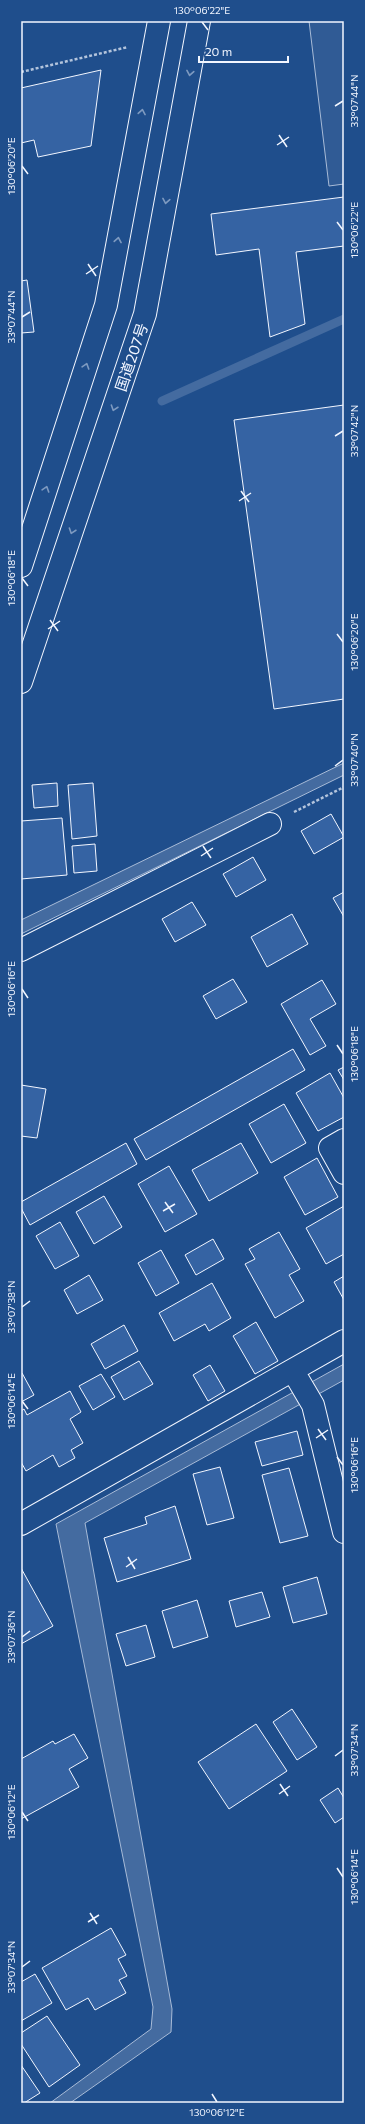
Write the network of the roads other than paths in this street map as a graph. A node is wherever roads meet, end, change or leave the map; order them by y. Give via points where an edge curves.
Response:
1 (199, 21) edge
2 (157, 31) edge
3 (21, 566) edge
4 (21, 682) edge
5 (270, 824) road end
6 (21, 950) edge
7 (344, 1140) edge
8 (344, 1173) edge
9 (344, 1341) edge
10 (296, 1376) junction
11 (21, 1524) edge
12 (344, 1532) edge

1 -> 4 main road, 国道207号 via 145,314
3 -> 2 main road via 106,305
5 - 6 main road
7 - 8 main road via 330,1148
9 - 10 main road
10 - 11 main road
10 - 12 main road via 313,1405

